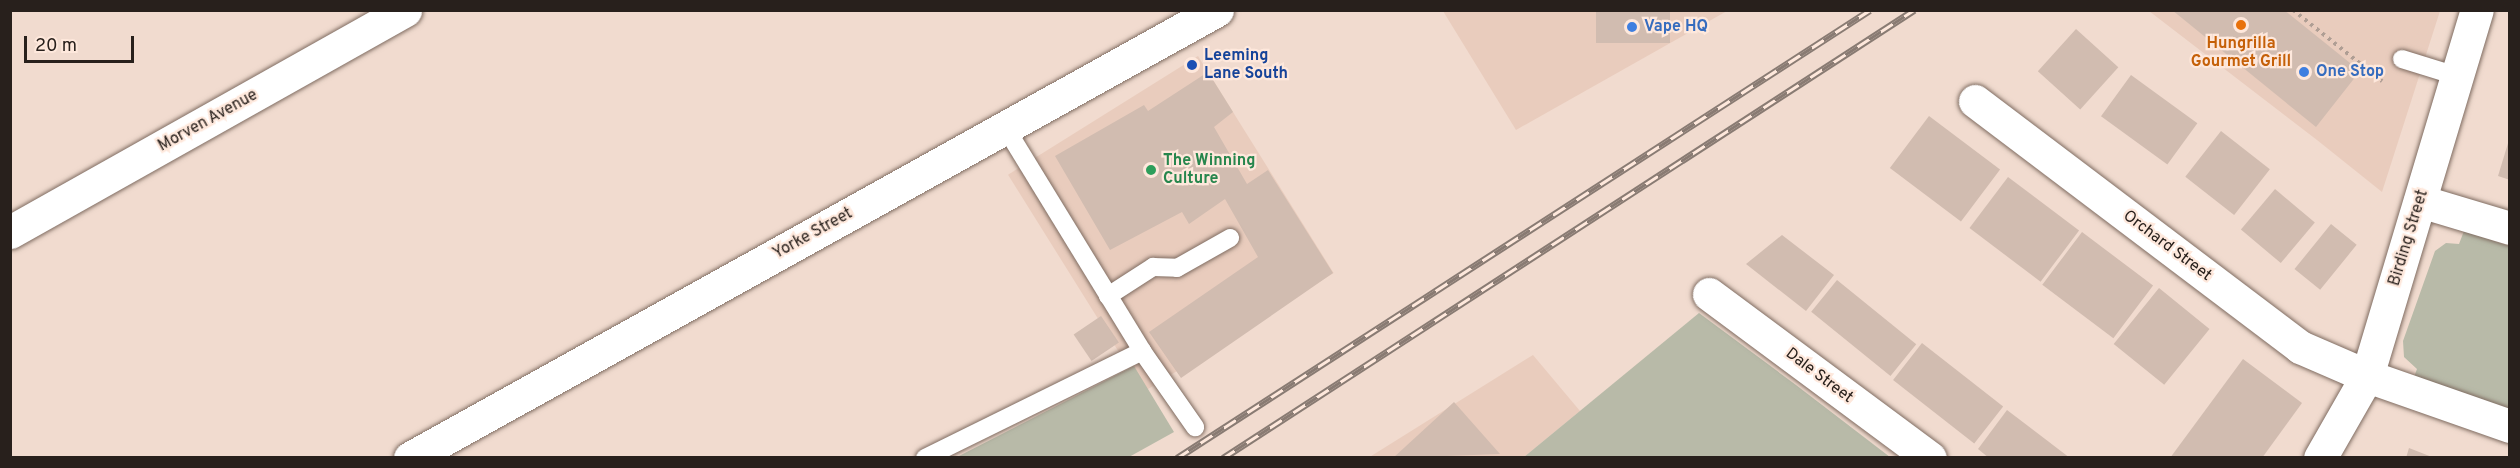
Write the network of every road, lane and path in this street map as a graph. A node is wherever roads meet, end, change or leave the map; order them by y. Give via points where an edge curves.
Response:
1 (405, 10) edge
2 (1217, 10) edge
3 (2293, 10) edge
4 (2477, 10) edge
5 (2402, 59) dead end
6 (2457, 76) junction
7 (2392, 88) dead end
8 (1975, 101) dead end
9 (1005, 127) junction
10 (2420, 201) junction
11 (2510, 228) edge
12 (10, 232) edge
13 (1230, 238) dead end
14 (1708, 294) dead end
15 (1108, 296) junction
16 (1142, 351) junction
17 (2367, 376) junction
18 (2510, 426) edge
19 (1195, 427) dead end
20 (410, 458) edge
21 (925, 458) edge
22 (1930, 458) edge
23 (2320, 458) edge

1 - 12 street, Morven Avenue
2 - 9 street, Yorke Street
3 - 7 path
4 - 6 street, Birding Street
5 - 6 lane
6 - 10 street, Birding Street
8 - 17 street, Orchard Street via 2300,347
9 - 15 lane
9 - 20 street, Yorke Street
10 - 11 street
10 - 17 street, Birding Street
13 - 15 lane via 1177,268 1153,267
14 - 22 street, Dale Street
15 - 16 lane
16 - 19 lane
16 - 21 lane
17 - 18 street, Orchard Street
17 - 23 street, Birding Street

